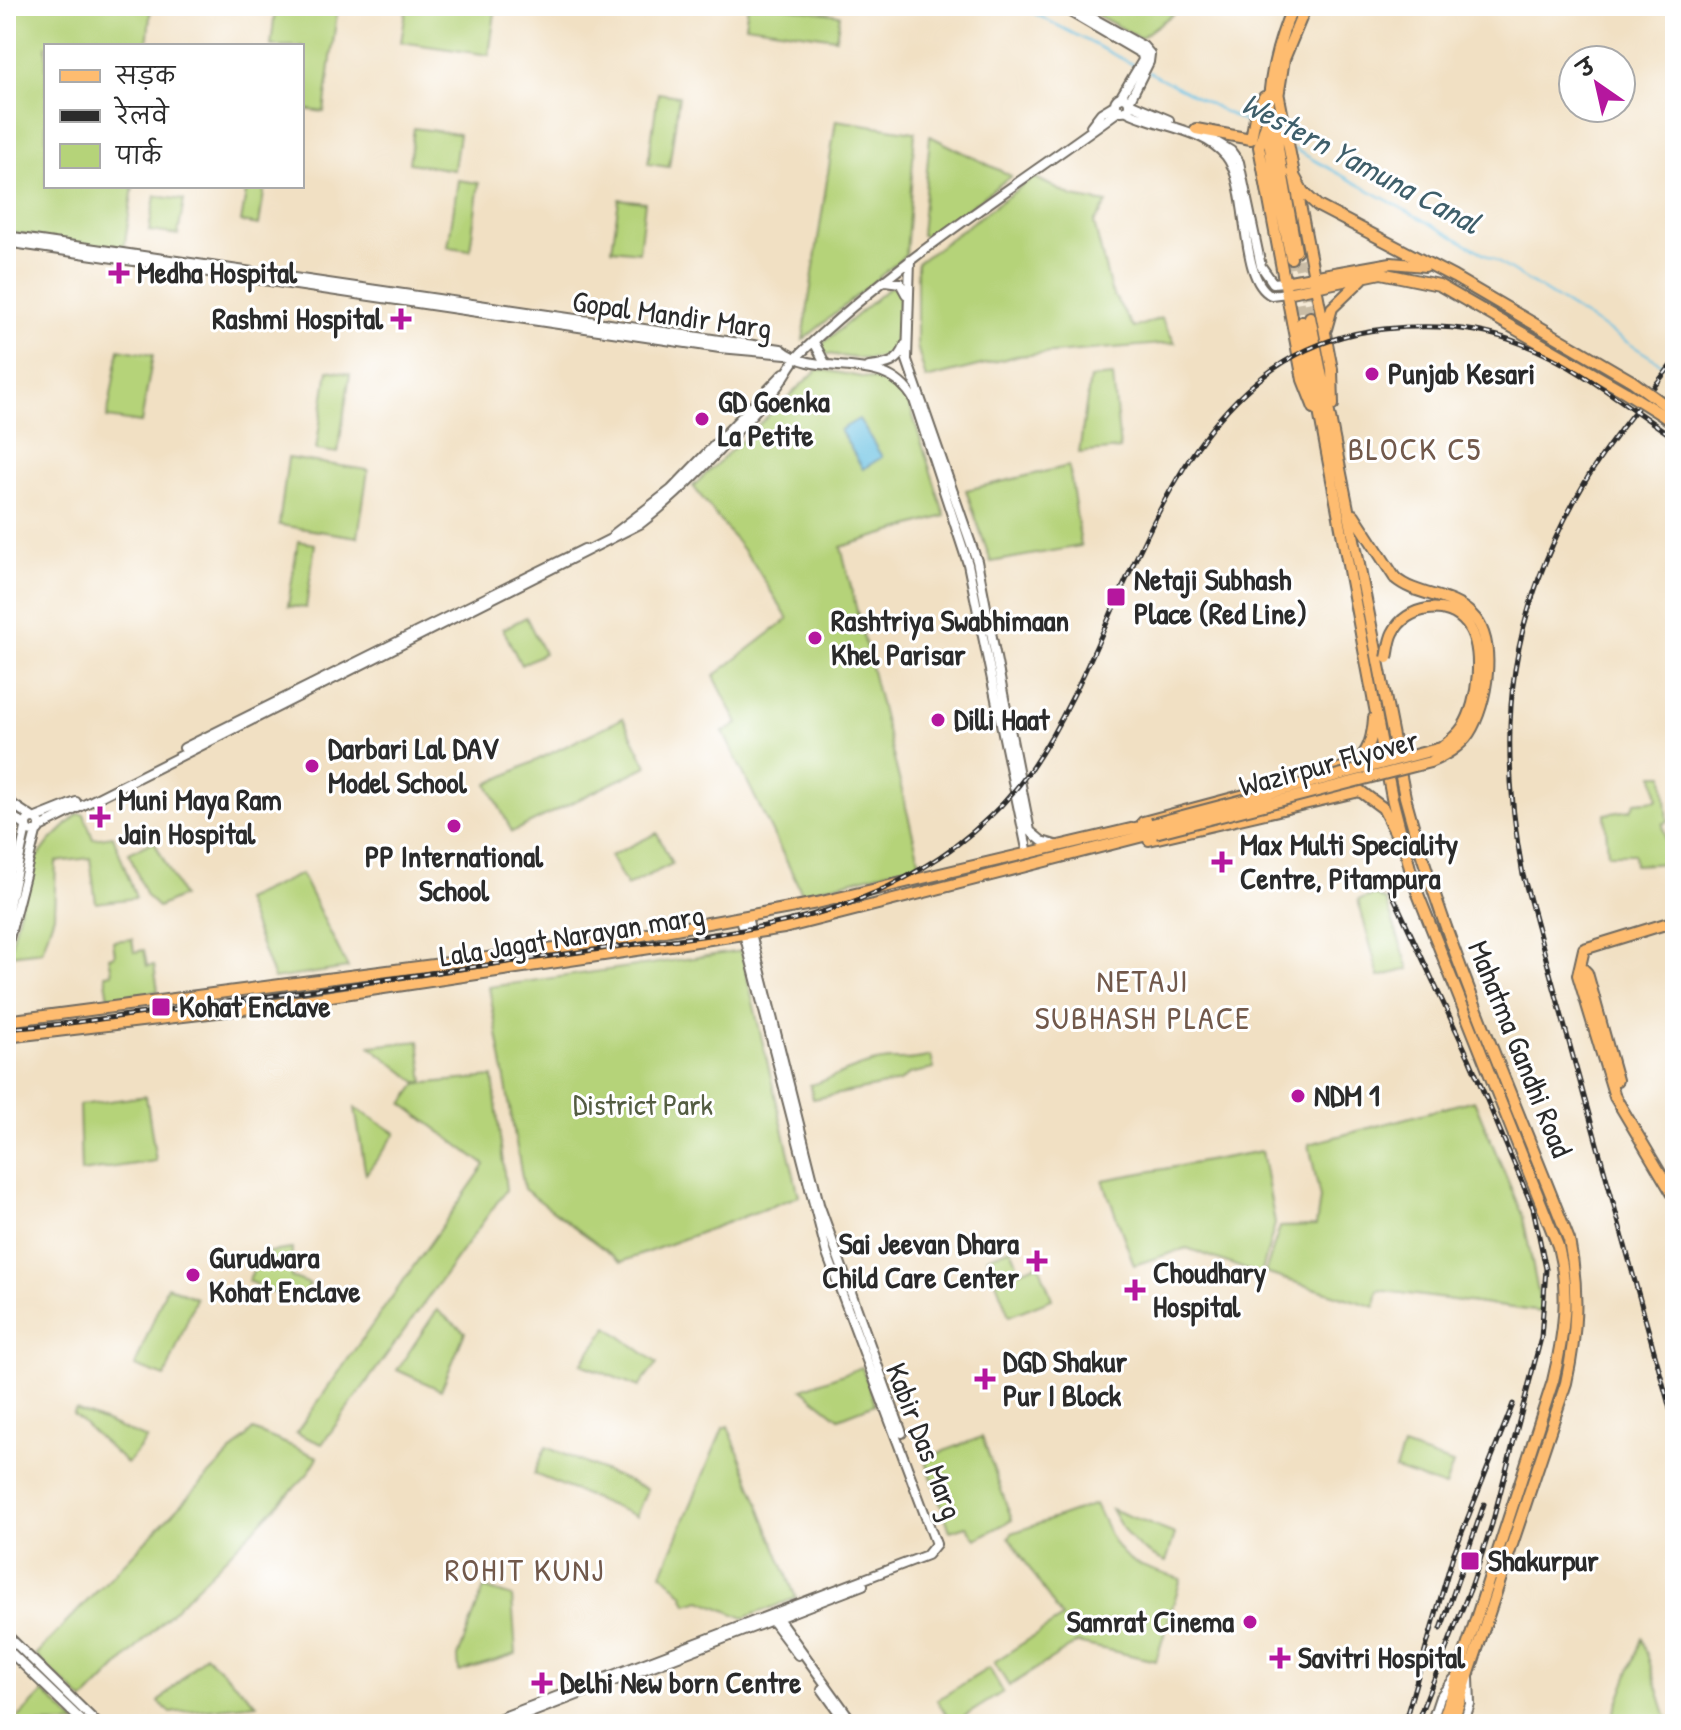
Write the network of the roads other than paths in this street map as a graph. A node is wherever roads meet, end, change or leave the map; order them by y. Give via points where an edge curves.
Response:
1 (1060, 6) edge
2 (1071, 6) edge
3 (1293, 6) edge
4 (1306, 6) edge
5 (1146, 61) junction
6 (1273, 90) junction
7 (1123, 105) junction
8 (1275, 128) junction
9 (1196, 129) junction
10 (1261, 139) junction
11 (1283, 149) junction
12 (1292, 172) junction
13 (6, 239) edge
14 (910, 259) junction
15 (1435, 267) junction
16 (1367, 275) junction
17 (884, 281) junction
18 (1314, 282) junction
19 (1286, 288) junction
20 (906, 294) junction
21 (1306, 319) tunnel mouth
22 (1325, 336) junction
23 (908, 337) junction
24 (814, 342) junction
25 (797, 357) junction
26 (825, 363) junction
27 (859, 368) junction
28 (1675, 412) edge
29 (1675, 424) edge
30 (1329, 435) junction
31 (939, 461) junction
32 (1348, 507) junction
33 (983, 614) junction
34 (1383, 678) junction
35 (1375, 700) junction
36 (1331, 771) junction
37 (1336, 795) junction
38 (6, 800) edge
39 (6, 812) edge
40 (33, 825) junction
41 (1154, 828) junction
42 (1136, 833) junction
43 (1059, 846) junction
44 (1028, 854) junction
45 (1406, 860) junction
46 (861, 894) junction
47 (865, 907) junction
48 (744, 918) junction
49 (6, 919) edge
50 (1675, 921) edge
51 (1675, 928) edge
52 (748, 933) junction
53 (629, 938) junction
54 (1590, 946) junction
55 (6, 950) edge
56 (631, 952) junction
57 (6, 1021) edge
58 (6, 1037) edge
59 (1626, 1113) junction
60 (1675, 1189) edge
61 (1675, 1198) edge
62 (773, 1617) junction
63 (6, 1634) edge
64 (6, 1648) edge
65 (1464, 1673) junction
66 (1456, 1697) junction
67 (85, 1724) edge
68 (98, 1724) edge
69 (485, 1724) edge
70 (502, 1724) edge
71 (847, 1724) edge
72 (854, 1724) edge
73 (1431, 1724) edge
74 (1442, 1724) edge
75 (1452, 1724) edge
76 (1463, 1724) edge

1 - 5 street via 1140,51
2 - 5 street via 1143,46 1150,54
3 - 6 main road via 1278,43
4 - 6 main road
5 - 7 street
6 - 8 main road
6 - 8 main road
6 - 10 main road via 1255,117
7 - 9 street
7 - 14 street
7 - 19 street via 1224,153 1237,179 1257,281 1271,295
8 - 10 main road
8 - 11 main road
9 - 10 main road
9 - 19 street via 1223,144 1239,162 1261,266 1273,283
10 - 11 main road via 1294,258
10 - 19 main road
11 - 12 main road
12 - 15 main road via 1318,206
12 - 18 main road
13 - 25 street, Gopal Mandir Marg via 781,349
14 - 17 street
14 - 20 street
15 - 18 main road via 1391,263
15 - 28 main road, bridge via 1632,381
16 - 18 main road
16 - 22 main road via 1332,308
16 - 29 main road, bridge via 1430,283 1531,335
17 - 20 street via 900,283
17 - 24 street
18 - 19 main road
18 - 22 main road
19 - 30 main road via 1303,380
20 - 23 street
21 - 30 main road
22 - 30 main road via 1332,369
23 - 27 street via 902,355 893,362
23 - 31 street via 912,378
24 - 25 street
24 - 26 street
25 - 26 street, Gopal Mandir Marg
25 - 40 street via 783,380 679,486 622,535
26 - 27 street, Gopal Mandir Marg
27 - 31 street via 896,378 907,387
30 - 32 main road, Mahatma Gandhi Road
30 - 35 main road, Mahatma Gandhi Road
31 - 33 street via 977,561
32 - 34 main road, Mahatma Gandhi Road
32 - 41 main road, Wazirpur Flyover, bridge via 1404,586 1462,607 1478,621 1486,668 1481,703 1469,733 1459,746 1430,762
33 - 43 street via 1030,831
33 - 44 street
34 - 41 main road, Wazirpur Flyover, bridge via 1392,634 1409,616 1451,611 1469,626 1476,647 1471,713 1441,748
34 - 65 main road, Mahatma Gandhi Road via 1420,855 1569,1240 1575,1271 1576,1339 1566,1383
35 - 36 main road via 1371,743 1363,757
35 - 45 main road, Mahatma Gandhi Road
36 - 37 main road
36 - 42 main road via 1148,818
37 - 42 main road via 1151,840
37 - 45 main road via 1360,791 1373,798 1392,824
38 - 40 street
39 - 40 street
40 - 49 street
40 - 55 street
41 - 42 main road, Wazirpur Flyover
42 - 43 main road, Lala Jagat Narayan marg
42 - 47 main road, Lala Jagat Narayan marg
43 - 44 main road, Lala Jagat Narayan marg
44 - 46 main road, Lala Jagat Narayan marg
45 - 65 main road, Mahatma Gandhi Road via 1565,1274 1563,1338 1553,1381
46 - 47 main road
46 - 48 main road, Lala Jagat Narayan marg
47 - 52 main road, Lala Jagat Narayan marg
48 - 52 street, Kabir Das Marg
48 - 53 main road, Lala Jagat Narayan marg
50 - 54 main road
51 - 54 main road
52 - 56 main road, Lala Jagat Narayan marg
52 - 62 street, Kabir Das Marg via 825,1235 936,1544 927,1555
53 - 56 main road
53 - 57 main road, Lala Jagat Narayan marg
54 - 59 main road via 1581,951 1582,968
56 - 58 main road, Lala Jagat Narayan marg via 251,1008
59 - 60 main road
59 - 61 main road
62 - 69 street, Kabir Das Marg
62 - 70 street, Kabir Das Marg
62 - 71 street
62 - 72 street
63 - 68 street
64 - 67 street
65 - 66 main road
65 - 73 street via 1440,1697
65 - 76 street via 1470,1704
66 - 74 main road
66 - 75 main road

